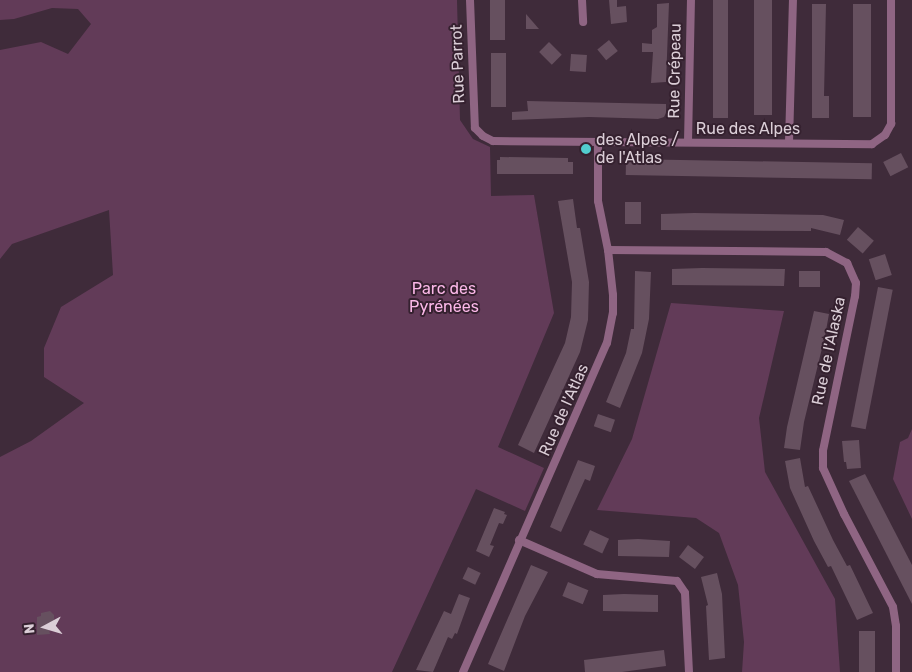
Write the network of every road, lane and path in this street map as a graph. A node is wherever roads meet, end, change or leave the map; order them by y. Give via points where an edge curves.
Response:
1 (470, 0) edge
2 (582, 0) edge
3 (691, 0) edge
4 (792, 0) edge
5 (891, 0) edge
6 (583, 22) dead end
7 (475, 128) joint
8 (688, 142) junction
9 (789, 142) junction
10 (598, 143) junction
11 (608, 250) junction
12 (520, 540) junction
13 (463, 672) edge
14 (689, 672) edge
15 (896, 672) edge

1 - 7 street, Rue Parrot
2 - 6 street
3 - 8 street, Rue Crépeau
4 - 9 street
5 - 9 street, Rue des Alpes via 892,119 885,135 872,144
7 - 10 street, Rue des Alpes via 493,141
8 - 9 street, Rue des Alpes
8 - 10 street, Rue des Alpes
10 - 11 street, Rue de l'Atlas via 598,201
11 - 12 street, Rue de l'Atlas via 613,295 607,343
11 - 15 street, Rue de l'Alaska via 826,252 847,263 856,283 855,296 823,451 823,468 893,607
12 - 13 street, Rue de l'Atlas
12 - 14 street via 597,574 677,581 685,593

